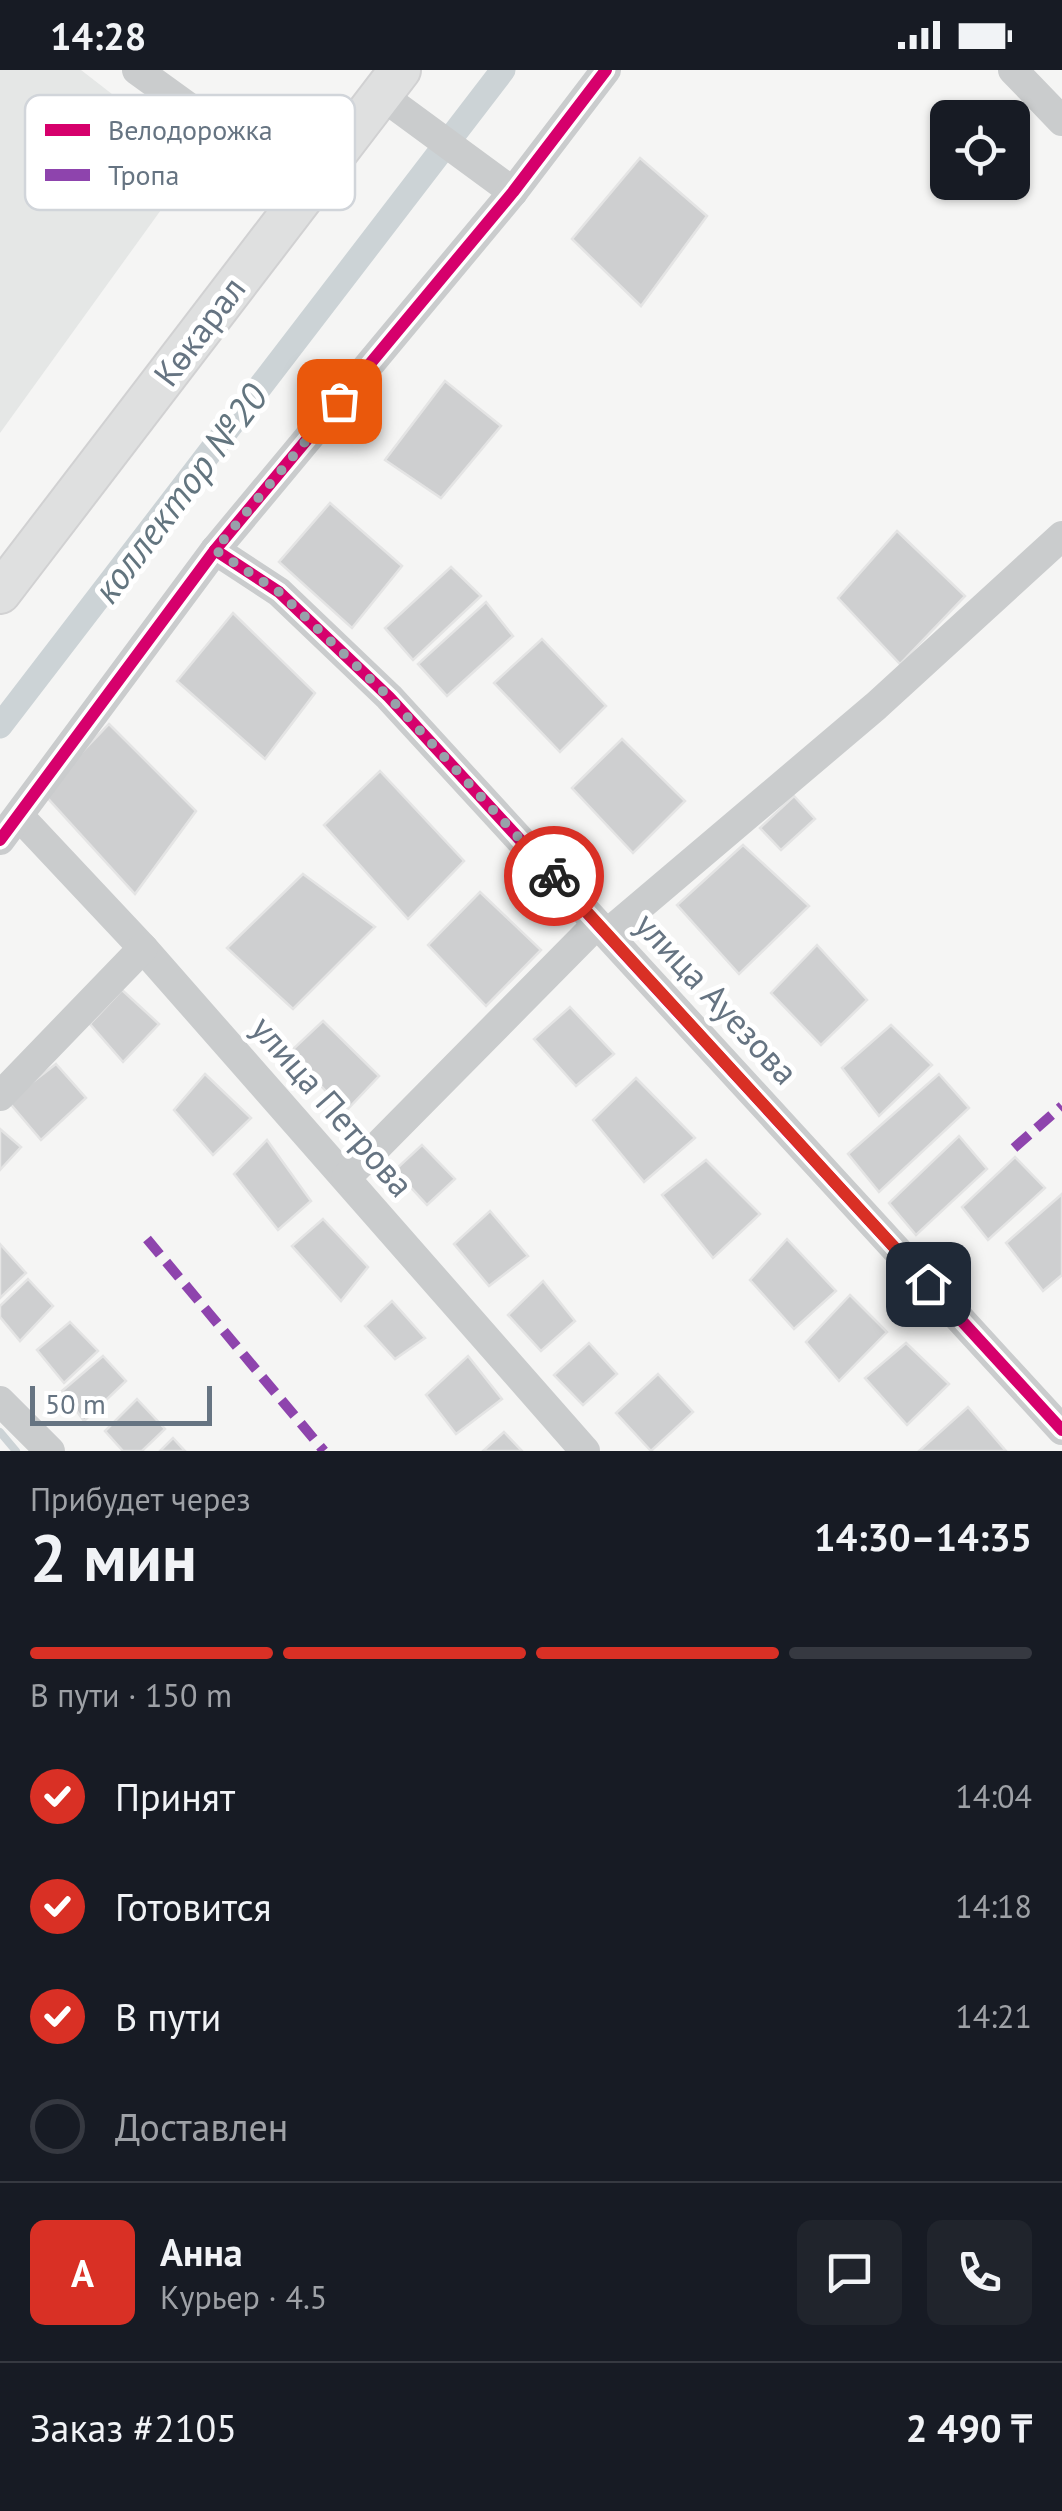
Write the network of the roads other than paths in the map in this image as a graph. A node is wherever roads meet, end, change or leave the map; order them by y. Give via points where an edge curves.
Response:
1 (138, 70) edge
2 (606, 70) edge
3 (1014, 70) edge
4 (390, 82) edge
5 (172, 95) edge
6 (1062, 122) edge
7 (355, 128) edge
8 (513, 192) junction
9 (292, 210) edge
10 (1062, 536) edge
11 (215, 550) junction
12 (0, 593) edge
13 (19, 816) junction
14 (0, 840) edge
15 (602, 929) junction
16 (143, 948) junction
17 (0, 1096) edge
18 (346, 1178) junction
19 (0, 1401) edge
20 (1062, 1430) edge
21 (50, 1451) edge
22 (585, 1451) edge

1 - 5 street
2 - 8 street
3 - 6 street
4 - 7 main road, Көкарал
4 - 8 street
8 - 11 street
9 - 12 main road, Көкарал
10 - 15 street via 876,706
11 - 13 street
11 - 15 street, улица Ауезова via 279,592 389,697
13 - 14 street
13 - 16 street, улица Петрова
15 - 18 street
15 - 20 street, улица Ауезова
16 - 17 street
16 - 18 street, улица Петрова
18 - 22 street, улица Петрова
19 - 21 street

